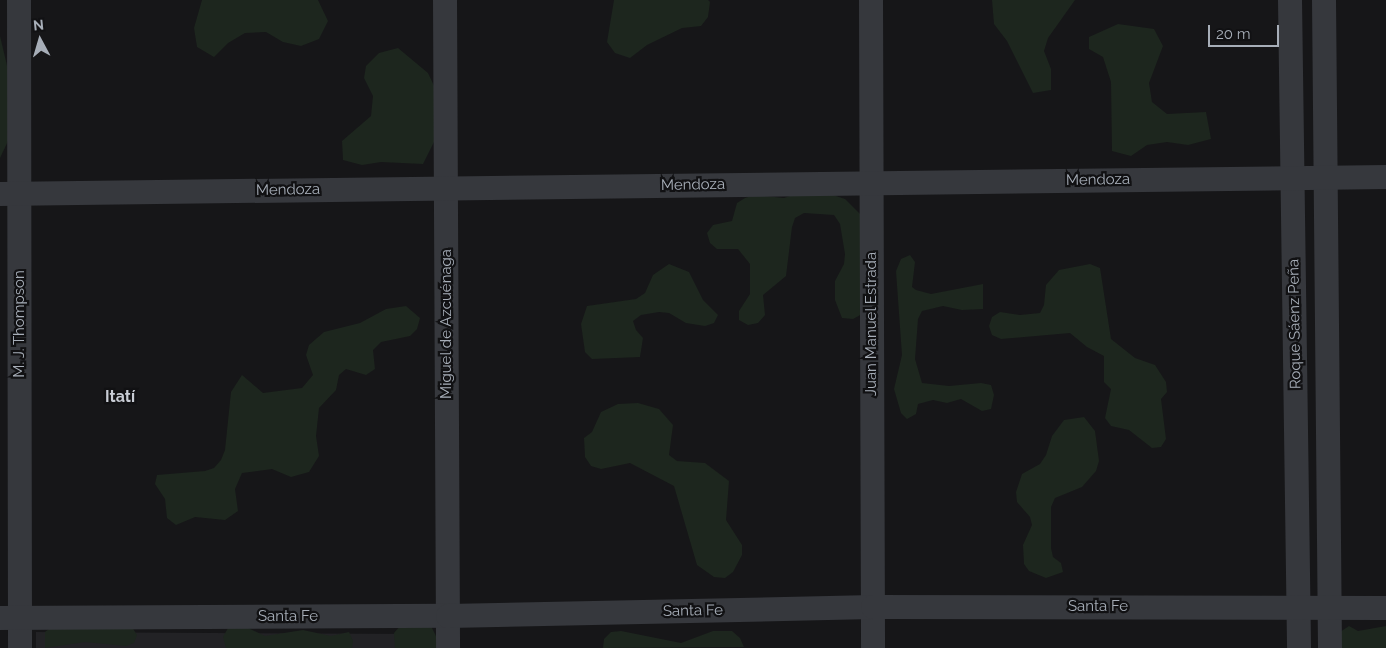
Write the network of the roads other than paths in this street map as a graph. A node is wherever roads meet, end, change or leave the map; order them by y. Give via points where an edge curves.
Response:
1 (19, 0) edge
2 (445, 0) edge
3 (871, 0) edge
4 (1290, 0) edge
5 (1324, 0) edge
6 (1293, 177) junction
7 (1325, 177) junction
8 (1386, 177) edge
9 (871, 183) junction
10 (447, 188) junction
11 (10, 194) edge
12 (1299, 606) junction
13 (873, 607) junction
14 (1329, 608) junction
15 (1386, 608) edge
16 (448, 616) junction
17 (10, 617) edge
18 (20, 648) edge
19 (448, 648) edge
20 (873, 648) edge
21 (1299, 648) edge
22 (1330, 648) edge

1 - 11 street, M. J. Thompson
2 - 10 street, Miguel de Azcuénaga
3 - 9 street, Juan Manuel Estrada
4 - 6 street, Roque Sáenz Peña
5 - 7 street, Roque Sáenz Peña
6 - 7 street, Mendoza
6 - 9 street, Mendoza
6 - 12 street, Roque Sáenz Peña
7 - 8 street, Mendoza
7 - 14 street, Roque Sáenz Peña
9 - 10 street, Mendoza
9 - 13 street, Juan Manuel Estrada
10 - 11 street, Mendoza
10 - 16 street, Miguel de Azcuénaga
11 - 17 street, M. J. Thompson
12 - 13 street, Santa Fe
12 - 14 street, Santa Fe
12 - 21 street, Roque Sáenz Peña
13 - 16 street, Santa Fe
13 - 20 street, Juan Manuel Estrada
14 - 15 street, Santa Fe
14 - 22 street, Roque Sáenz Peña
16 - 17 street, Santa Fe
16 - 19 street, Miguel de Azcuénaga
17 - 18 street, M. J. Thompson

